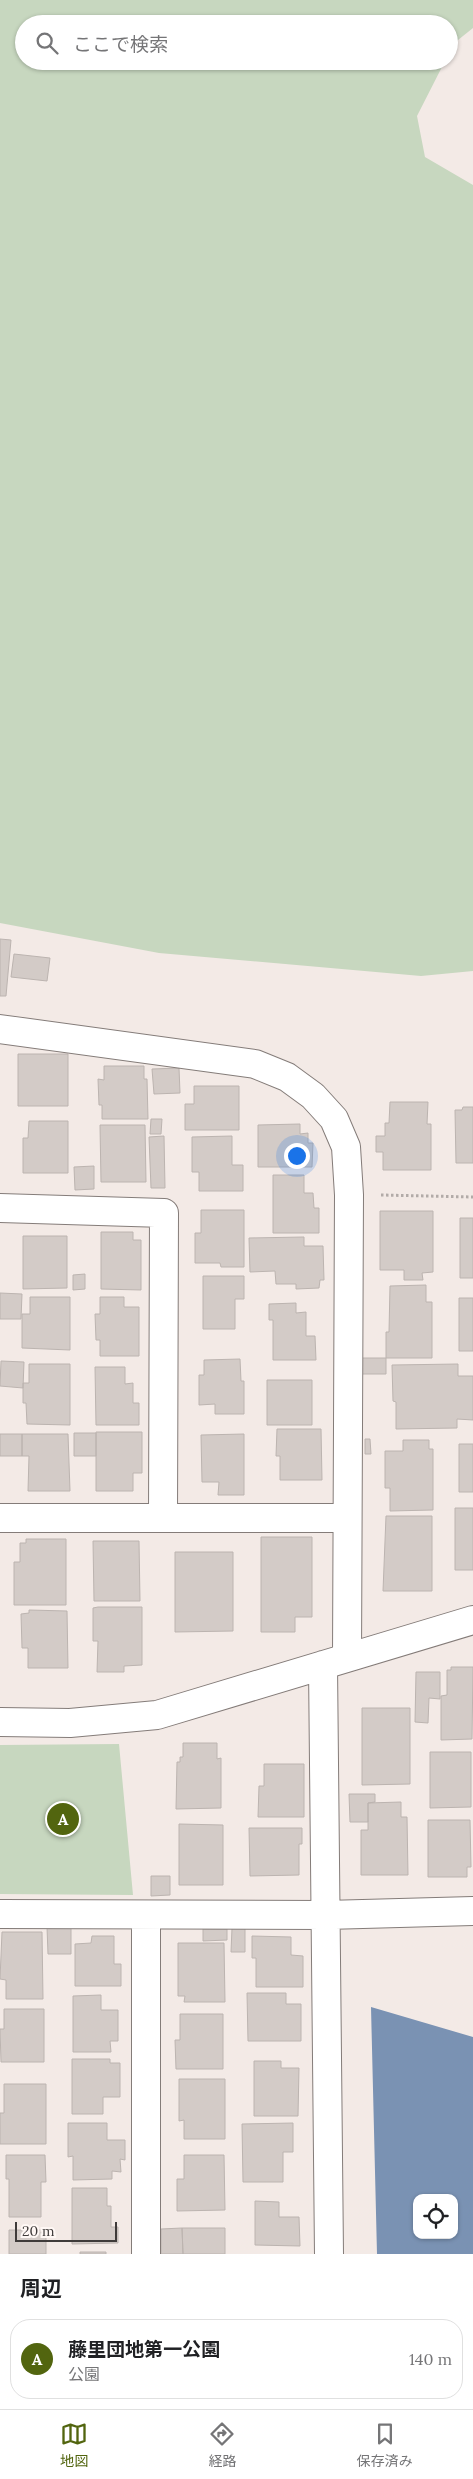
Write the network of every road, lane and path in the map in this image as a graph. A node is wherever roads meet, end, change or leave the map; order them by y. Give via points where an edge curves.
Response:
1 (0, 1029) edge
2 (349, 1195) junction
3 (473, 1197) edge
4 (0, 1208) edge
5 (0, 1518) edge
6 (163, 1518) junction
7 (346, 1518) junction
8 (473, 1620) edge
9 (335, 1661) junction
10 (0, 1722) edge
11 (473, 1911) edge
12 (0, 1914) edge
13 (326, 1915) junction
14 (146, 1916) junction
15 (146, 2254) edge
16 (329, 2254) edge

1 - 2 street via 255,1064 288,1077 313,1096 334,1119 346,1148
2 - 3 path
2 - 7 street
4 - 6 street via 164,1213
5 - 6 street
6 - 7 street
7 - 9 street
8 - 9 street
9 - 10 street via 157,1715 70,1723
9 - 13 street
11 - 13 street
12 - 14 street
13 - 14 street
13 - 16 street
14 - 15 street

